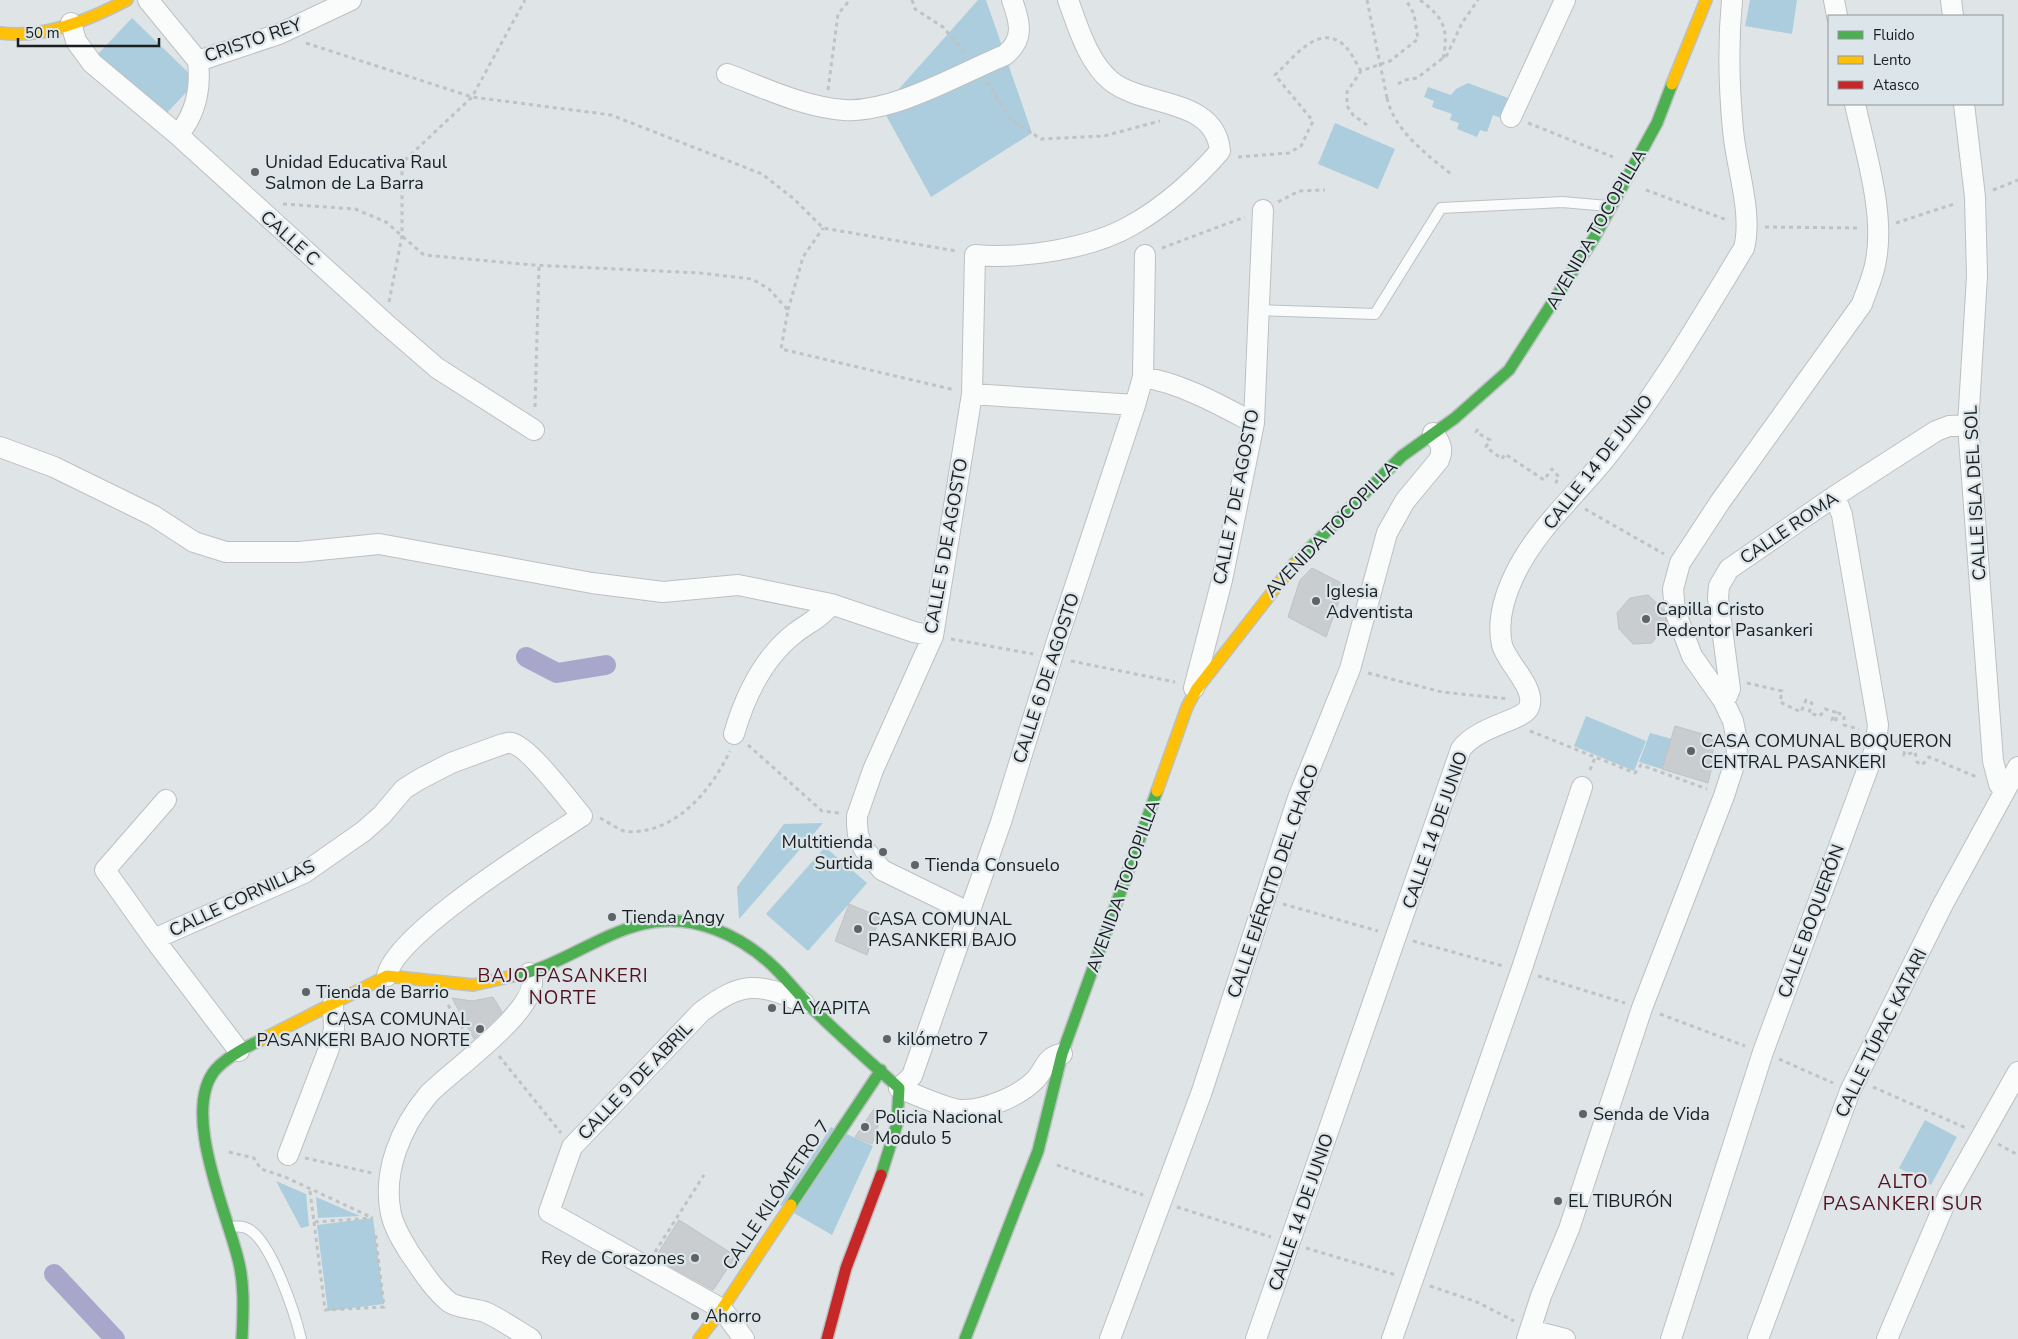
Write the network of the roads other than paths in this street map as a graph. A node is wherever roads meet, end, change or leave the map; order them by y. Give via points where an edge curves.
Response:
1 (127, 0) edge
2 (148, 0) edge
3 (351, 0) edge
4 (1012, 0) edge
5 (1068, 0) edge
6 (1565, 0) edge
7 (1706, 0) edge
8 (1732, 0) edge
9 (1834, 0) edge
10 (1951, 0) edge
11 (110, 4) edge
12 (1837, 15) edge
13 (1953, 15) edge
14 (71, 23) junction
15 (0, 33) edge
16 (198, 61) junction
17 (727, 74) dead end
18 (1855, 105) edge
19 (1964, 105) edge
20 (1512, 117) road end
21 (178, 135) junction
22 (1611, 207) junction
23 (1263, 210) road end
24 (1145, 255) road end
25 (1258, 310) junction
26 (1143, 377) junction
27 (972, 394) junction
28 (1135, 406) junction
29 (1254, 423) junction
30 (1968, 425) junction
31 (534, 430) road end
32 (1433, 433) junction
33 (0, 447) edge
34 (1835, 496) junction
35 (831, 604) junction
36 (933, 636) junction
37 (1196, 690) junction
38 (1723, 700) junction
39 (734, 734) road end
40 (2018, 766) edge
41 (2003, 784) junction
42 (1582, 787) dead end
43 (166, 800) dead end
44 (968, 912) junction
45 (154, 939) junction
46 (529, 973) junction
47 (387, 976) junction
48 (333, 1004) junction
49 (810, 1006) junction
50 (239, 1051) junction
51 (1062, 1054) junction
52 (881, 1070) junction
53 (2018, 1072) edge
54 (899, 1088) junction
55 (288, 1155) road end
56 (230, 1227) junction
57 (722, 1309) junction
58 (1528, 1334) edge
59 (242, 1339) edge
60 (301, 1339) edge
61 (531, 1339) edge
62 (700, 1339) edge
63 (744, 1339) edge
64 (827, 1339) edge
65 (965, 1339) edge
66 (1110, 1339) edge
67 (1256, 1339) edge
68 (1392, 1339) edge
69 (1565, 1339) edge
70 (1671, 1339) edge
71 (1758, 1339) edge
72 (1887, 1339) edge

1 - 11 street
2 - 16 street, CRISTO REY
3 - 16 street, CRISTO REY via 279,34
4 - 17 street via 1019,20 1017,42 1005,55 908,96 867,108 844,110 807,104
5 - 27 street, CALLE 5 DE AGOSTO via 1093,58 1112,81 1126,90 1195,112 1215,131 1220,151 1172,197 1132,226 1099,240 1055,250 975,255
6 - 20 street
7 - 22 street, AVENIDA TOCOPILLA via 1657,123
8 - 67 street, CALLE 14 DE JUNIO via 1729,30 1733,130 1747,227 1744,248 1671,368 1604,460 1561,494 1514,576 1500,624 1503,648 1529,692 1531,702 1526,712 1476,734 1461,749
9 - 12 street
10 - 13 street
11 - 14 street
14 - 15 street via 24,35
14 - 21 street, CALLE C via 76,41 92,64
16 - 21 street via 201,83 197,102
18 - 38 street via 1873,186 1878,228 1877,258 1862,304 1720,502 1680,563 1672,589 1675,611 1692,656
19 - 30 street, CALLE ISLA DEL SOL via 1975,196 1977,276
21 - 31 street, CALLE C via 437,368
22 - 25 lane via 1562,202 1440,208 1375,314
22 - 32 street, AVENIDA TOCOPILLA via 1509,370
23 - 25 street, CALLE 7 DE AGOSTO
24 - 26 street, CALLE 6 DE AGOSTO
25 - 29 street, CALLE 7 DE AGOSTO
26 - 28 street, CALLE 6 DE AGOSTO
26 - 29 street via 1193,392
27 - 28 street
27 - 36 street, CALLE 5 DE AGOSTO
28 - 44 street, CALLE 6 DE AGOSTO via 1001,822
29 - 37 street, CALLE 7 DE AGOSTO via 1222,580 1193,685
30 - 34 street, CALLE ROMA via 1936,430
30 - 41 street, CALLE ISLA DEL SOL via 1993,761
32 - 37 street, AVENIDA TOCOPILLA via 1402,456 1285,573
32 - 66 street, CALLE EJÉRCITO DEL CHACO via 1442,454 1405,501 1387,533 1350,669 1298,798 1201,1094
33 - 35 street via 54,467 154,516 194,542 226,552 299,552 379,544 592,583 663,592 738,585
34 - 38 street, CALLE ROMA via 1723,576 1718,598 1729,678 1729,692
34 - 70 street, CALLE BOQUERÓN via 1842,514 1878,725 1875,749 1763,1052
35 - 36 street
35 - 39 street via 794,634 759,674 741,709
36 - 44 street, CALLE 5 DE AGOSTO via 872,770 857,816 858,835 864,849 882,870
37 - 51 street, AVENIDA TOCOPILLA via 1187,707
38 - 58 street via 1733,721 1737,756 1642,1008 1569,1230
40 - 41 street, CALLE TÚPAC KATARI
41 - 71 street, CALLE TÚPAC KATARI via 1853,1085
42 - 68 street
43 - 45 street via 105,870
44 - 54 street, CALLE 6 DE AGOSTO via 912,1076
45 - 47 street, CALLE CORNILLAS via 304,873 364,831 404,789 451,763 511,743 526,752 548,774 582,816 462,896 394,959
45 - 50 street, CALLE CORNILLAS
46 - 47 street via 473,985
46 - 49 street via 597,941 643,924 678,920 705,925 733,937 775,968
46 - 61 street via 532,986 520,1011 445,1077 413,1115 399,1142 390,1176 391,1215 396,1228 418,1266 438,1291 451,1303 486,1312
47 - 48 street
48 - 50 street
48 - 55 street via 334,1030 328,1051
49 - 52 street
49 - 57 street, CALLE 9 DE ABRIL via 765,988 749,987 722,996 701,1012 572,1147 549,1212
50 - 56 street via 216,1070 207,1087 203,1108 208,1159
51 - 54 street via 1048,1060 1035,1080 1018,1093 982,1107 961,1110
51 - 65 street, AVENIDA TOCOPILLA via 1038,1151
52 - 54 street
52 - 57 street, CALLE KILÓMETRO 7
53 - 72 street via 1948,1196
54 - 64 street via 901,1108 897,1128 856,1238
56 - 59 street via 243,1294
56 - 60 lane via 243,1227 257,1236 288,1294
57 - 62 street, CALLE KILÓMETRO 7
57 - 63 street, CALLE 9 DE ABRIL
58 - 69 street

